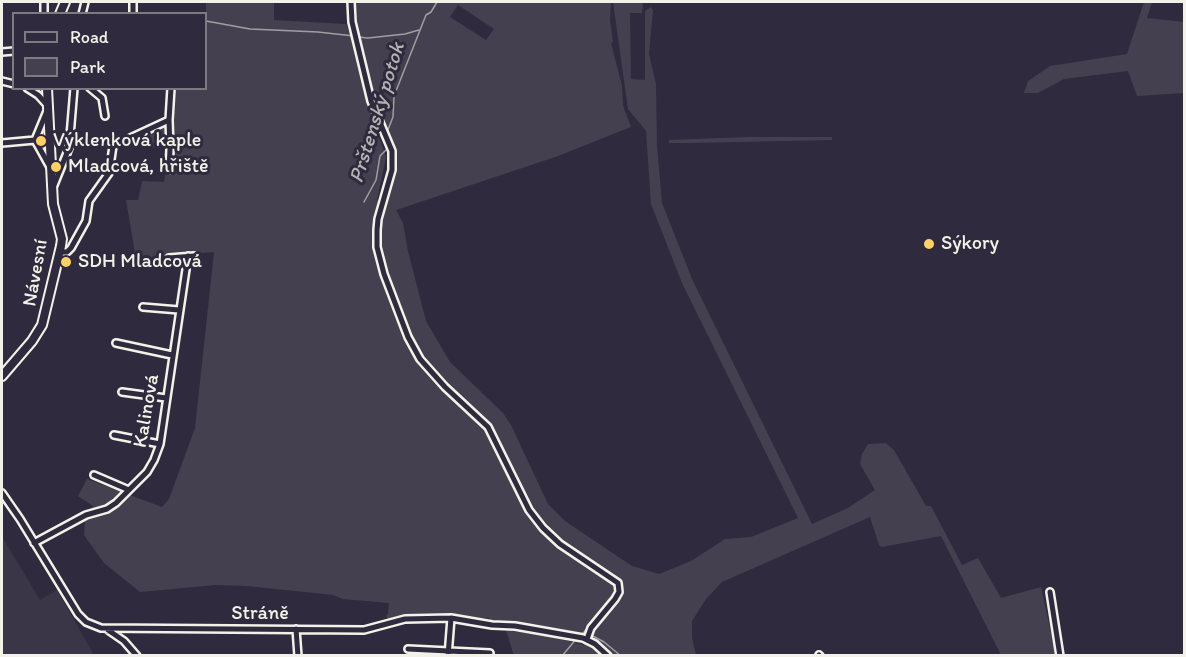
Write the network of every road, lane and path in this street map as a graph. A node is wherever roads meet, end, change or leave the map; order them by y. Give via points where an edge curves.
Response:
1 (351, 2) edge
2 (30, 90) edge
3 (47, 90) edge
4 (74, 90) edge
5 (92, 90) edge
6 (171, 90) edge
7 (48, 108) junction
8 (105, 116) dead end
9 (169, 120) junction
10 (34, 140) junction
11 (2, 143) edge
12 (169, 170) dead end
13 (52, 172) junction
14 (53, 187) junction
15 (60, 252) junction
16 (169, 258) dead end
17 (143, 307) dead end
18 (179, 310) junction
19 (116, 344) dead end
20 (172, 355) junction
21 (2, 376) edge
22 (122, 393) dead end
23 (166, 398) junction
24 (114, 435) dead end
25 (160, 444) junction
26 (94, 475) dead end
27 (129, 490) junction
28 (2, 493) edge
29 (34, 543) junction
30 (1050, 592) dead end
31 (451, 618) junction
32 (107, 629) junction
33 (296, 629) junction
34 (587, 639) junction
35 (408, 649) dead end
36 (449, 653) edge
37 (490, 653) dead end
38 (137, 656) edge
39 (298, 656) edge
40 (608, 656) edge
41 (1060, 656) edge

1 - 34 street via 371,101 393,161 378,219 377,247 384,274 420,359 488,427 529,510 560,544 618,583 615,600 591,628
2 - 7 street
3 - 7 street, Návesní
4 - 14 street via 69,148
5 - 8 street via 102,98
6 - 9 street
7 - 10 street
7 - 13 street, Návesní
9 - 12 street
9 - 15 street via 113,146 109,173 89,201 86,221 71,248
10 - 11 street
10 - 13 street
13 - 14 street, Návesní
14 - 15 street, Návesní via 54,211 62,239
15 - 21 street, Návesní via 42,325
16 - 18 street, Kalinová via 191,256
17 - 18 street
18 - 20 street, Kalinová
19 - 20 street
20 - 23 street, Kalinová
22 - 23 street
23 - 25 street, Kalinová
24 - 25 street
25 - 27 street, Kalinová via 147,472
26 - 27 street
27 - 29 street, Kalinová via 106,509 86,514
28 - 29 street, Stráně
29 - 32 street, Stráně via 78,614 86,622
30 - 41 street
31 - 33 street, Stráně via 405,619 364,630
31 - 34 street, Stráně
31 - 36 street
32 - 33 street, Stráně
32 - 38 street
33 - 39 street
34 - 40 street
35 - 36 street
36 - 37 street

